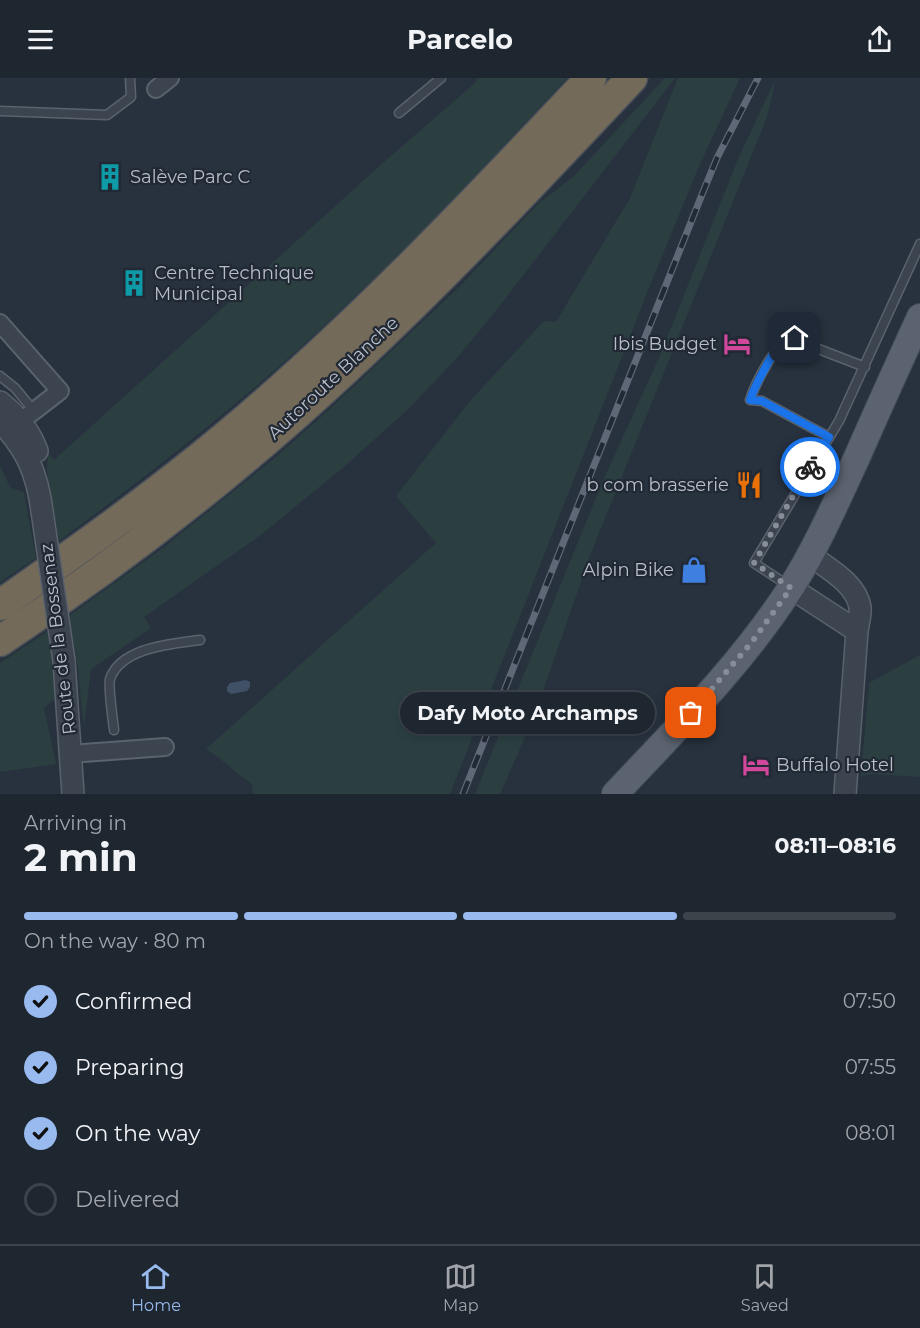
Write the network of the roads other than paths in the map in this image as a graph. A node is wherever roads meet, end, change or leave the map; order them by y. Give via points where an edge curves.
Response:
1 (130, 78) edge
2 (170, 78) edge
3 (441, 78) edge
4 (591, 78) edge
5 (632, 78) edge
6 (156, 89) dead end
7 (0, 111) edge
8 (399, 113) dead end
9 (920, 244) edge
10 (920, 317) edge
11 (0, 323) edge
12 (865, 367) junction
13 (0, 376) edge
14 (0, 402) edge
15 (16, 421) edge
16 (829, 437) junction
17 (810, 555) junction
18 (791, 588) junction
19 (0, 605) edge
20 (857, 631) junction
21 (200, 640) dead end
22 (0, 641) edge
23 (114, 730) dead end
24 (165, 747) dead end
25 (70, 754) junction
26 (72, 794) edge
27 (615, 794) edge
28 (845, 794) edge

1 - 7 lane via 131,97 107,115
2 - 6 street
3 - 8 lane
4 - 19 highway, Autoroute Blanche via 415,262 287,383 157,491
5 - 22 highway, Autoroute Blanche via 474,244 295,415 176,513
9 - 12 lane
10 - 17 main road
11 - 15 street via 60,391
12 - 16 lane
12 - 16 lane via 790,338 782,343 753,390 750,400 762,401
13 - 15 lane, Route de la Bossenaz via 15,388
14 - 15 street, Route de la Bossenaz
15 - 25 street, Route de la Bossenaz, bridge via 34,440 40,456 38,484 64,661
16 - 18 lane via 754,563
17 - 18 main road
17 - 20 street via 845,582 856,597 860,608
18 - 20 street
18 - 27 main road via 727,672
20 - 28 street
21 - 23 lane via 161,645 139,652 118,666 109,680
24 - 25 street
25 - 26 street, Route de la Bossenaz

